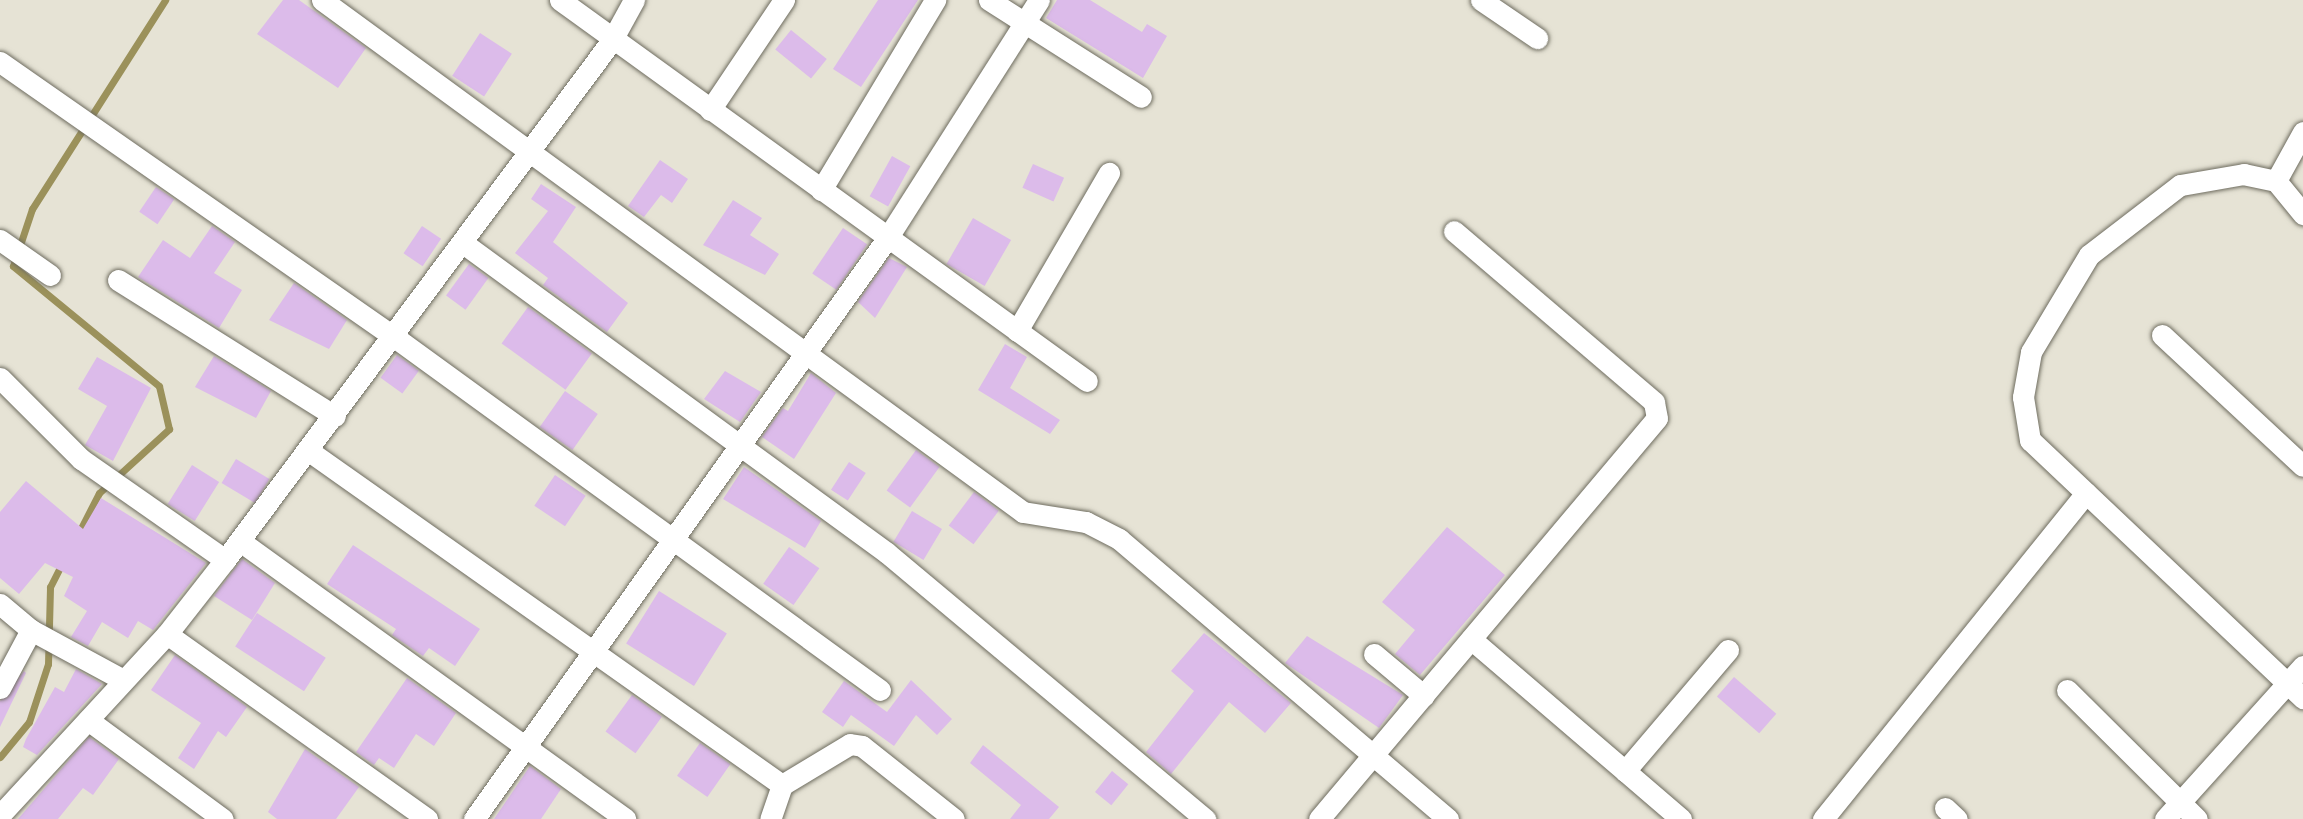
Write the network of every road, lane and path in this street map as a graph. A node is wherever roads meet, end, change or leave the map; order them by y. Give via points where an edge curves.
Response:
1 (322, 0) edge
2 (561, 0) edge
3 (634, 0) edge
4 (784, 0) edge
5 (935, 0) edge
6 (989, 0) edge
7 (1039, 0) edge
8 (1481, 0) edge
9 (1023, 25) junction
10 (1537, 38) dead end
11 (612, 40) junction
12 (0, 62) edge
13 (1141, 97) dead end
14 (710, 110) junction
15 (2303, 132) edge
16 (530, 152) junction
17 (1110, 173) dead end
18 (2276, 181) junction
19 (821, 190) junction
20 (2303, 214) edge
21 (1454, 231) dead end
22 (888, 237) junction
23 (2, 242) edge
24 (463, 243) junction
25 (50, 275) dead end
26 (118, 280) dead end
27 (1017, 331) junction
28 (393, 335) junction
29 (2162, 335) dead end
30 (807, 352) junction
31 (0, 378) edge
32 (1087, 382) dead end
33 (335, 416) junction
34 (741, 448) junction
35 (309, 451) junction
36 (2303, 466) edge
37 (2086, 493) junction
38 (240, 541) junction
39 (674, 542) junction
40 (225, 559) junction
41 (0, 604) edge
42 (33, 631) junction
43 (167, 634) junction
44 (1471, 639) junction
45 (1728, 650) dead end
46 (594, 651) junction
47 (1374, 654) dead end
48 (2303, 666) edge
49 (123, 680) junction
50 (2287, 683) junction
51 (0, 688) edge
52 (880, 690) dead end
53 (2067, 690) dead end
54 (1424, 696) junction
55 (2303, 698) edge
56 (88, 720) junction
57 (525, 748) junction
58 (1373, 756) junction
59 (1625, 771) junction
60 (782, 785) junction
61 (2180, 802) junction
62 (0, 815) edge
63 (223, 819) edge
64 (427, 819) edge
65 (474, 819) edge
66 (625, 819) edge
67 (771, 819) edge
68 (954, 819) edge
69 (1205, 819) edge
70 (1319, 819) edge
71 (1448, 819) edge
72 (1681, 819) edge
73 (1823, 819) edge
74 (2165, 819) edge
75 (2197, 819) edge

1 - 16 street
2 - 11 street
3 - 11 street
4 - 14 street
5 - 19 street
6 - 9 street
7 - 9 street
8 - 10 street
9 - 13 street
9 - 22 street
11 - 14 street
11 - 16 street
12 - 28 street
14 - 19 street
15 - 18 street
16 - 24 street
16 - 30 street
17 - 27 street
18 - 20 street
18 - 37 street via 2244,174 2180,185 2089,255 2031,352 2023,397 2030,440
19 - 22 street
21 - 44 street via 1654,402 1657,418
22 - 27 street
22 - 30 street
23 - 25 street
24 - 28 street
24 - 34 street
26 - 33 street
27 - 32 street
28 - 33 street
28 - 39 street
29 - 36 street
30 - 34 street
30 - 58 street via 1023,512 1086,522 1119,538
31 - 40 street via 100,472
33 - 35 street
34 - 39 street
34 - 69 street via 887,553
35 - 38 street
35 - 46 street
37 - 50 street
37 - 73 street
38 - 40 street
38 - 57 street
39 - 46 street
39 - 52 street
40 - 43 street
41 - 42 street
42 - 49 street
42 - 51 street
43 - 49 street
43 - 64 street
44 - 54 street
44 - 59 street
45 - 59 street
46 - 57 street
46 - 60 street
47 - 54 street
48 - 50 street
49 - 56 street
50 - 55 street
50 - 61 street
53 - 61 street
54 - 58 street
56 - 62 street
56 - 63 street
57 - 65 street
57 - 66 street
58 - 70 street
58 - 71 street
59 - 72 street
60 - 67 street
60 - 68 street via 850,744 862,746
61 - 74 street
61 - 75 street

